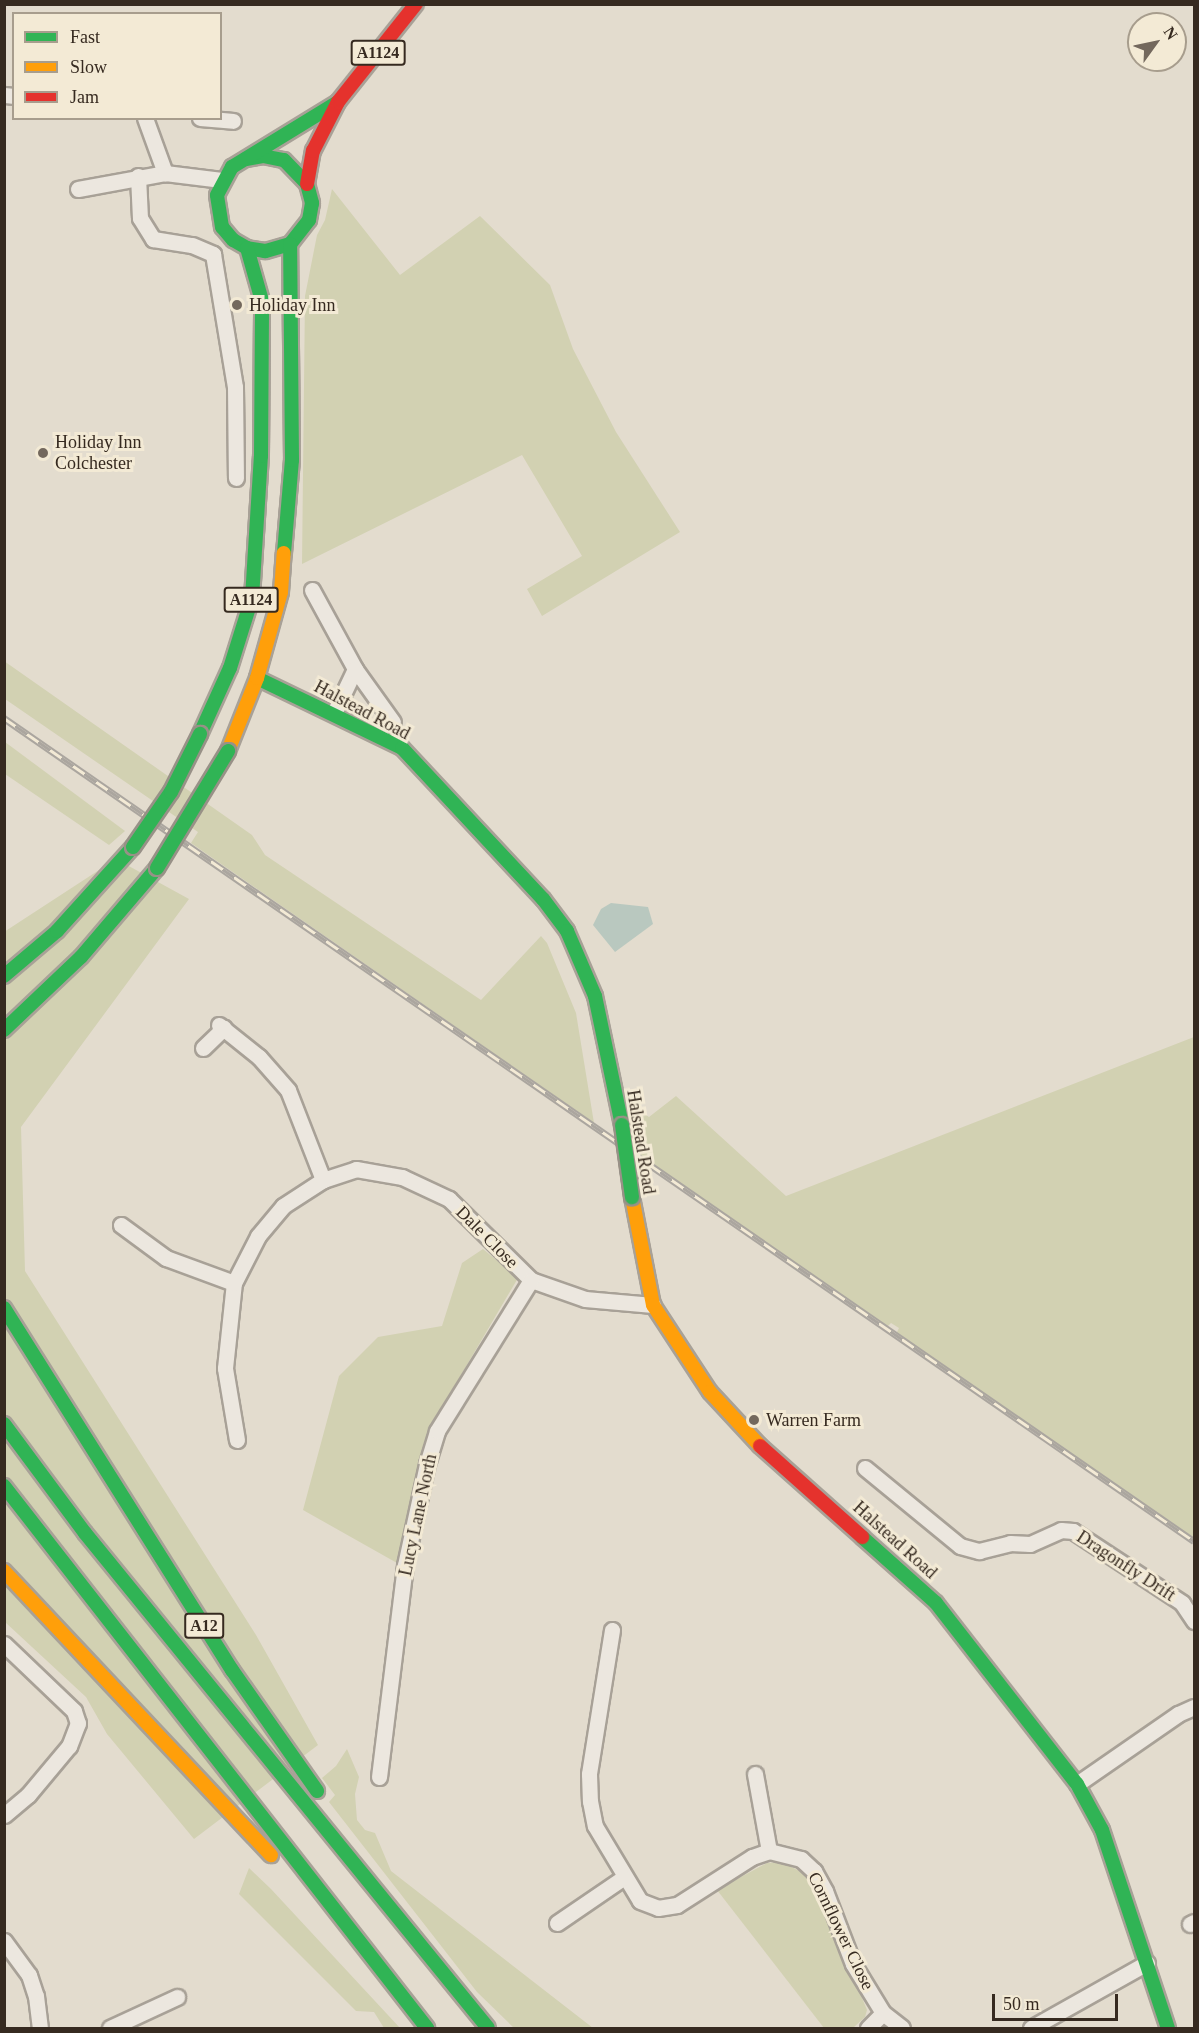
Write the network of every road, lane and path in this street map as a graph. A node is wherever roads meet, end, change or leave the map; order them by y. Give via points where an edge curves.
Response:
1 (417, 4) edge
2 (338, 102) junction
3 (149, 120) edge
4 (222, 120) edge
5 (233, 121) dead end
6 (246, 159) junction
7 (165, 173) junction
8 (138, 176) junction
9 (222, 180) junction
10 (307, 183) junction
11 (78, 189) dead end
12 (290, 244) junction
13 (247, 248) junction
14 (236, 478) dead end
15 (312, 590) dead end
16 (355, 669) junction
17 (257, 678) junction
18 (334, 713) junction
19 (393, 722) dead end
20 (4, 976) edge
21 (4, 1030) edge
22 (203, 1048) dead end
23 (323, 1180) junction
24 (121, 1225) dead end
25 (531, 1280) junction
26 (234, 1283) junction
27 (653, 1305) junction
28 (4, 1308) edge
29 (4, 1424) edge
30 (237, 1440) dead end
31 (865, 1468) dead end
32 (4, 1486) edge
33 (4, 1571) edge
34 (1194, 1620) edge
35 (612, 1630) dead end
36 (4, 1644) edge
37 (1194, 1707) edge
38 (755, 1774) dead end
39 (379, 1777) dead end
40 (1077, 1784) junction
41 (4, 1815) edge
42 (769, 1851) junction
43 (623, 1878) junction
44 (557, 1923) dead end
45 (352, 1934) junction
46 (414, 1938) junction
47 (4, 1941) edge
48 (1147, 1963) junction
49 (177, 1997) dead end
50 (883, 2013) junction
51 (40, 2028) edge
52 (110, 2028) edge
53 (427, 2028) edge
54 (488, 2028) edge
55 (868, 2028) edge
56 (902, 2028) edge
57 (1031, 2028) edge
58 (1168, 2028) edge

1 - 2 main road, A1124
2 - 6 main road, A1124
2 - 10 main road, A1124 via 313,151
3 - 7 street
4 - 5 street
6 - 9 main road
6 - 10 main road via 263,156 284,160
7 - 8 street
7 - 9 street
8 - 11 street
8 - 14 street via 140,218 153,239 192,244 213,254 236,387
9 - 13 main road via 217,211 222,227
10 - 12 main road via 312,203 309,220
12 - 13 main road via 265,251
12 - 17 main road, A1124 via 292,460 281,592
13 - 20 main road, A1124, bridge via 262,301 261,456 252,598 230,668 171,792 133,847 57,932
15 - 16 street
16 - 18 street
16 - 19 street
17 - 18 main road, Halstead Road
17 - 21 main road, A1124, bridge via 228,751 157,868 81,957
18 - 27 main road, Halstead Road, bridge via 402,748 543,899 567,931 595,996
22 - 23 street via 222,1026 260,1058 288,1090
23 - 25 street, Dale Close via 356,1169 402,1177 449,1199
23 - 26 street, Dale Close via 283,1206 258,1236
24 - 26 street via 166,1258
25 - 27 street, Dale Close via 585,1299
25 - 39 street, Lucy Lane North via 437,1431 405,1565
26 - 30 street, Dale Close via 225,1368
27 - 40 main road, Halstead Road via 689,1364 730,1416 936,1603
28 - 46 main road, A12 via 232,1670
29 - 46 main road, A12 via 85,1533
31 - 34 street, Dragonfly Drift via 960,1546 979,1551 1010,1543 1030,1544 1061,1530 1073,1531 1182,1603
32 - 45 main road
33 - 45 main road via 226,1810
35 - 43 street via 589,1792 595,1826
36 - 41 street via 57,1692 74,1711 78,1723 69,1746 28,1795
37 - 40 street
38 - 42 street
40 - 48 main road, Halstead Road via 1102,1830
42 - 43 street via 752,1857 677,1905 658,1908 639,1901
42 - 50 street, Cornflower Close via 801,1859 814,1871 853,1964
43 - 44 street
45 - 53 main road
46 - 54 main road, A12
47 - 51 street via 28,1975 36,1996
48 - 57 street
48 - 58 main road, Halstead Road
49 - 52 street
50 - 55 street
50 - 56 street, Cornflower Close

